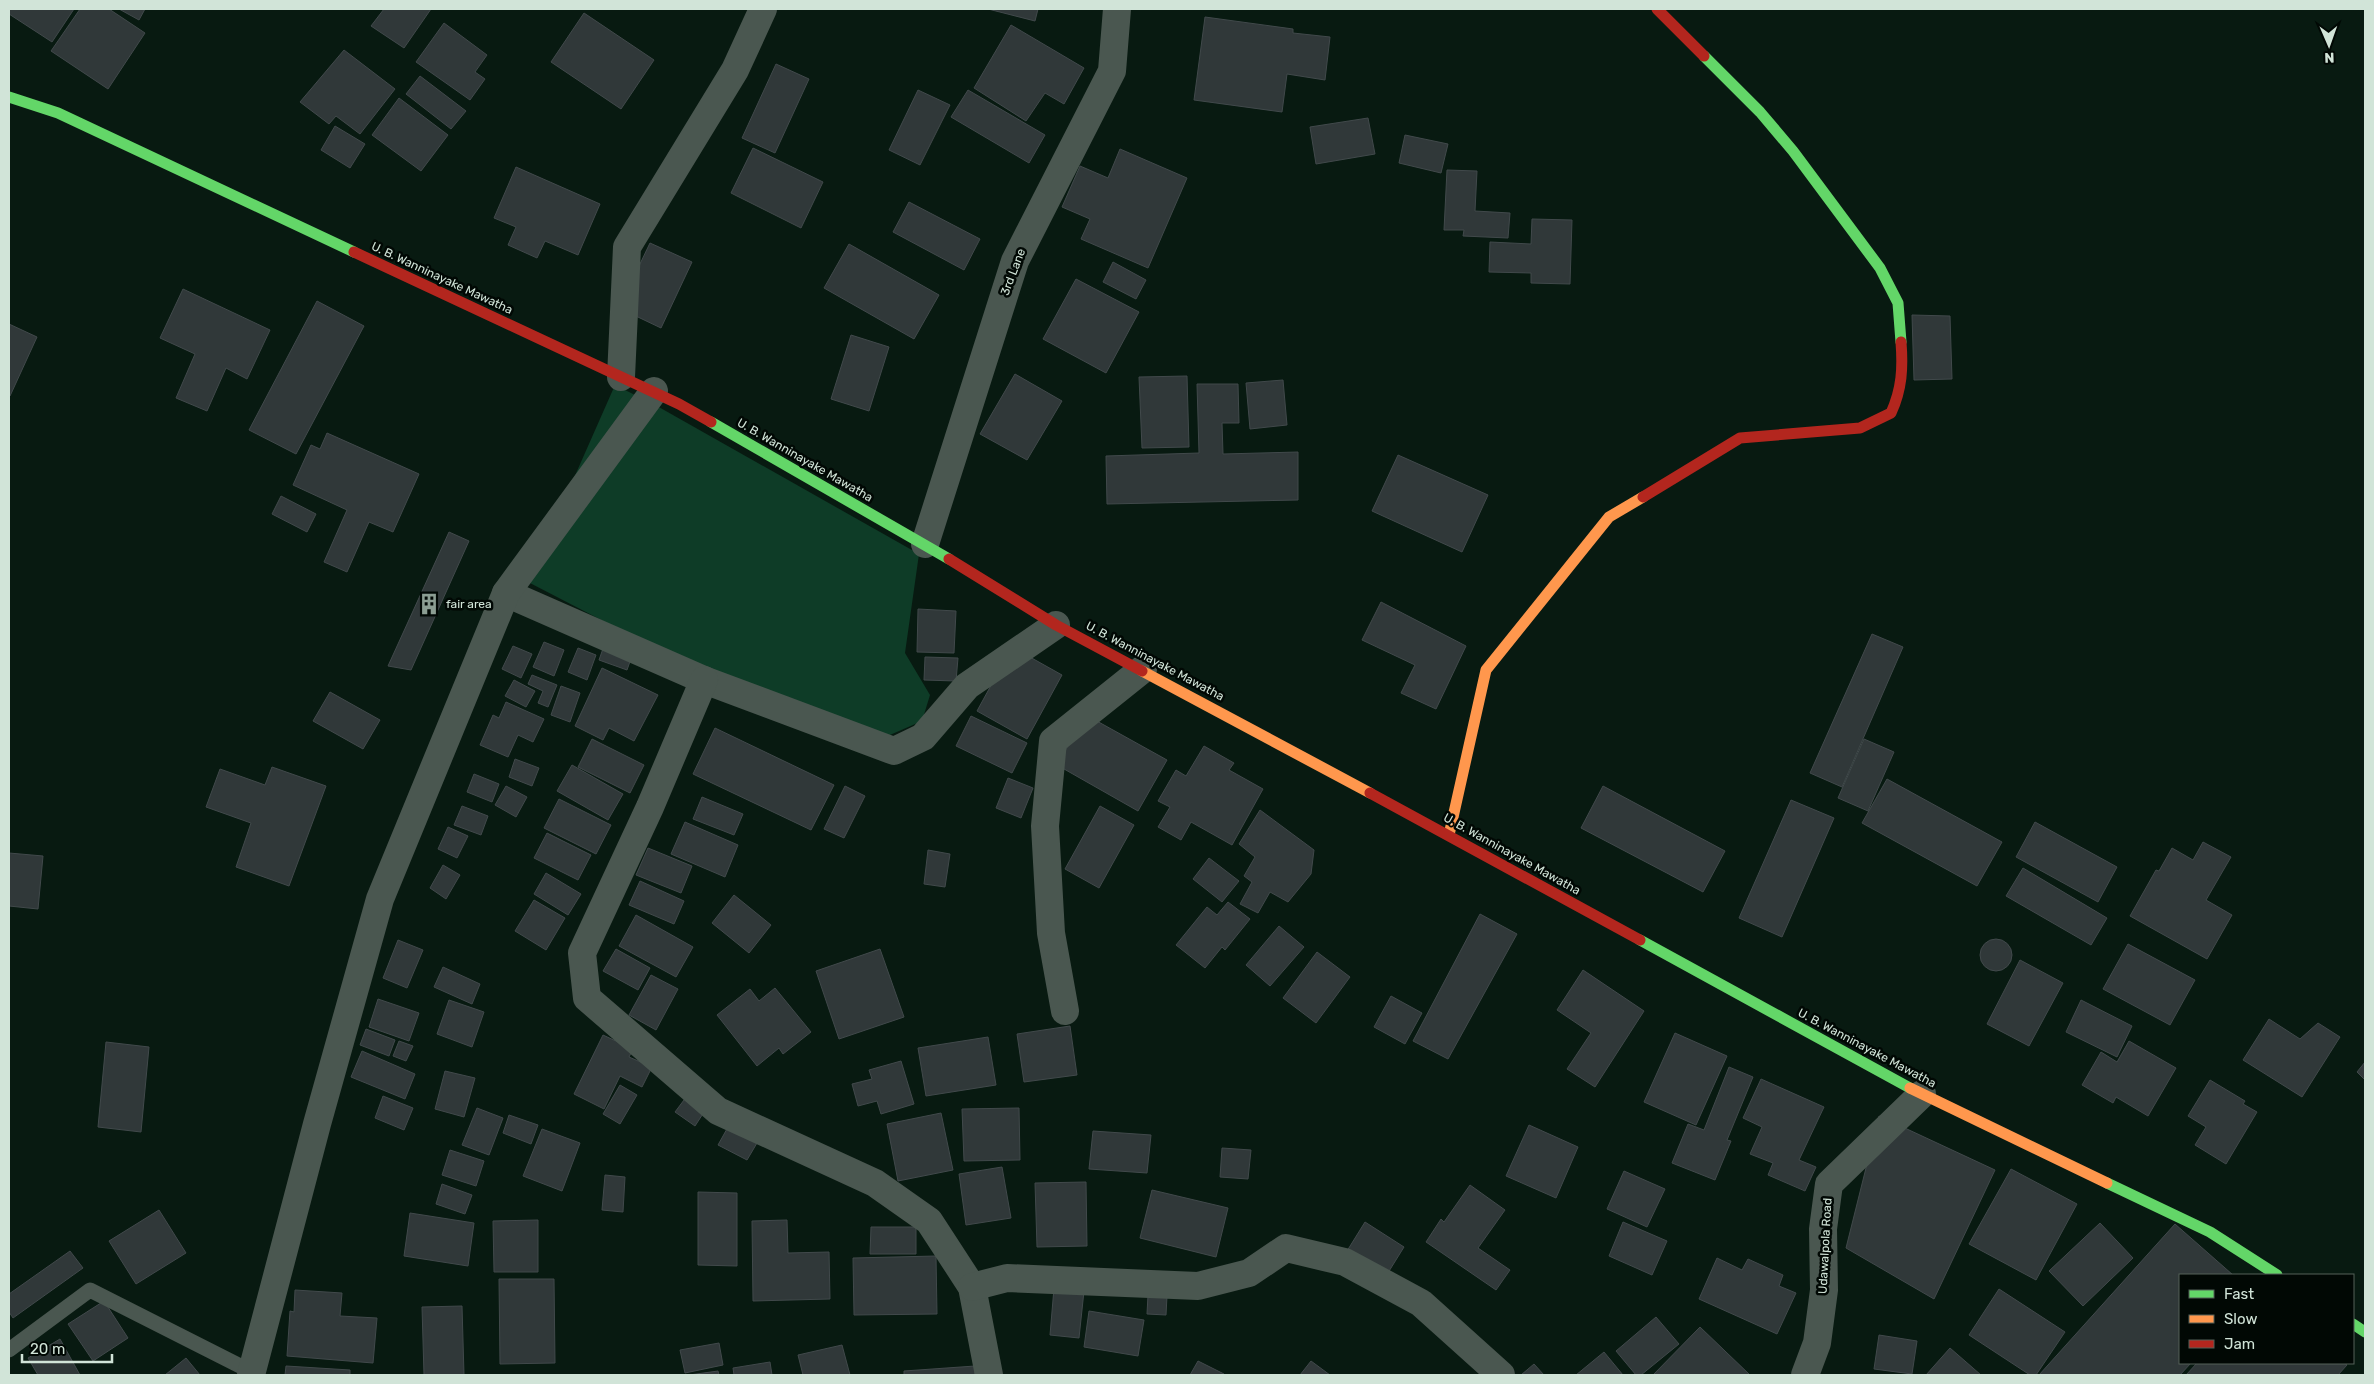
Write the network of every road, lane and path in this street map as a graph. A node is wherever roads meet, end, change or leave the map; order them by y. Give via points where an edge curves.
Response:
1 (763, 9) edge
2 (1117, 9) edge
3 (1657, 9) edge
4 (9, 97) edge
5 (621, 376) junction
6 (654, 391) junction
7 (925, 544) junction
8 (506, 593) junction
9 (1056, 625) junction
10 (1143, 669) junction
11 (704, 680) junction
12 (1450, 835) junction
13 (1065, 1011) dead end
14 (1922, 1094) junction
15 (2275, 1274) edge
16 (972, 1287) junction
17 (2354, 1325) edge
18 (2365, 1332) edge
19 (9, 1350) edge
20 (252, 1373) edge
21 (989, 1375) edge
22 (1501, 1375) edge
23 (1805, 1375) edge

1 - 5 street via 735,70 628,247
2 - 7 street, 3rd Lane via 1112,71 1015,261
3 - 12 main road via 1793,151 1880,268 1898,303 1904,371 1899,395 1891,413 1860,428 1740,438 1609,517 1486,670
4 - 5 main road, U. B. Wanninayake Mawatha via 58,113
5 - 6 main road, U. B. Wanninayake Mawatha
6 - 7 main road, U. B. Wanninayake Mawatha
6 - 8 street
7 - 9 main road, U. B. Wanninayake Mawatha
8 - 11 street
8 - 20 street via 380,899
9 - 10 main road, U. B. Wanninayake Mawatha
9 - 11 street via 967,686 923,737 894,751
10 - 12 main road, U. B. Wanninayake Mawatha
10 - 13 street via 1054,741 1045,826 1051,933
11 - 16 street via 650,807 582,953 587,998 718,1111 874,1183 929,1221
12 - 14 main road, U. B. Wanninayake Mawatha
14 - 15 main road, U. B. Wanninayake Mawatha via 2210,1232
14 - 23 street, Udawalpola Road via 1829,1184 1818,1342
16 - 21 street
16 - 22 street via 1007,1278 1198,1286 1249,1273 1286,1248 1346,1262 1421,1303
17 - 18 main road
19 - 20 lane via 90,1290

